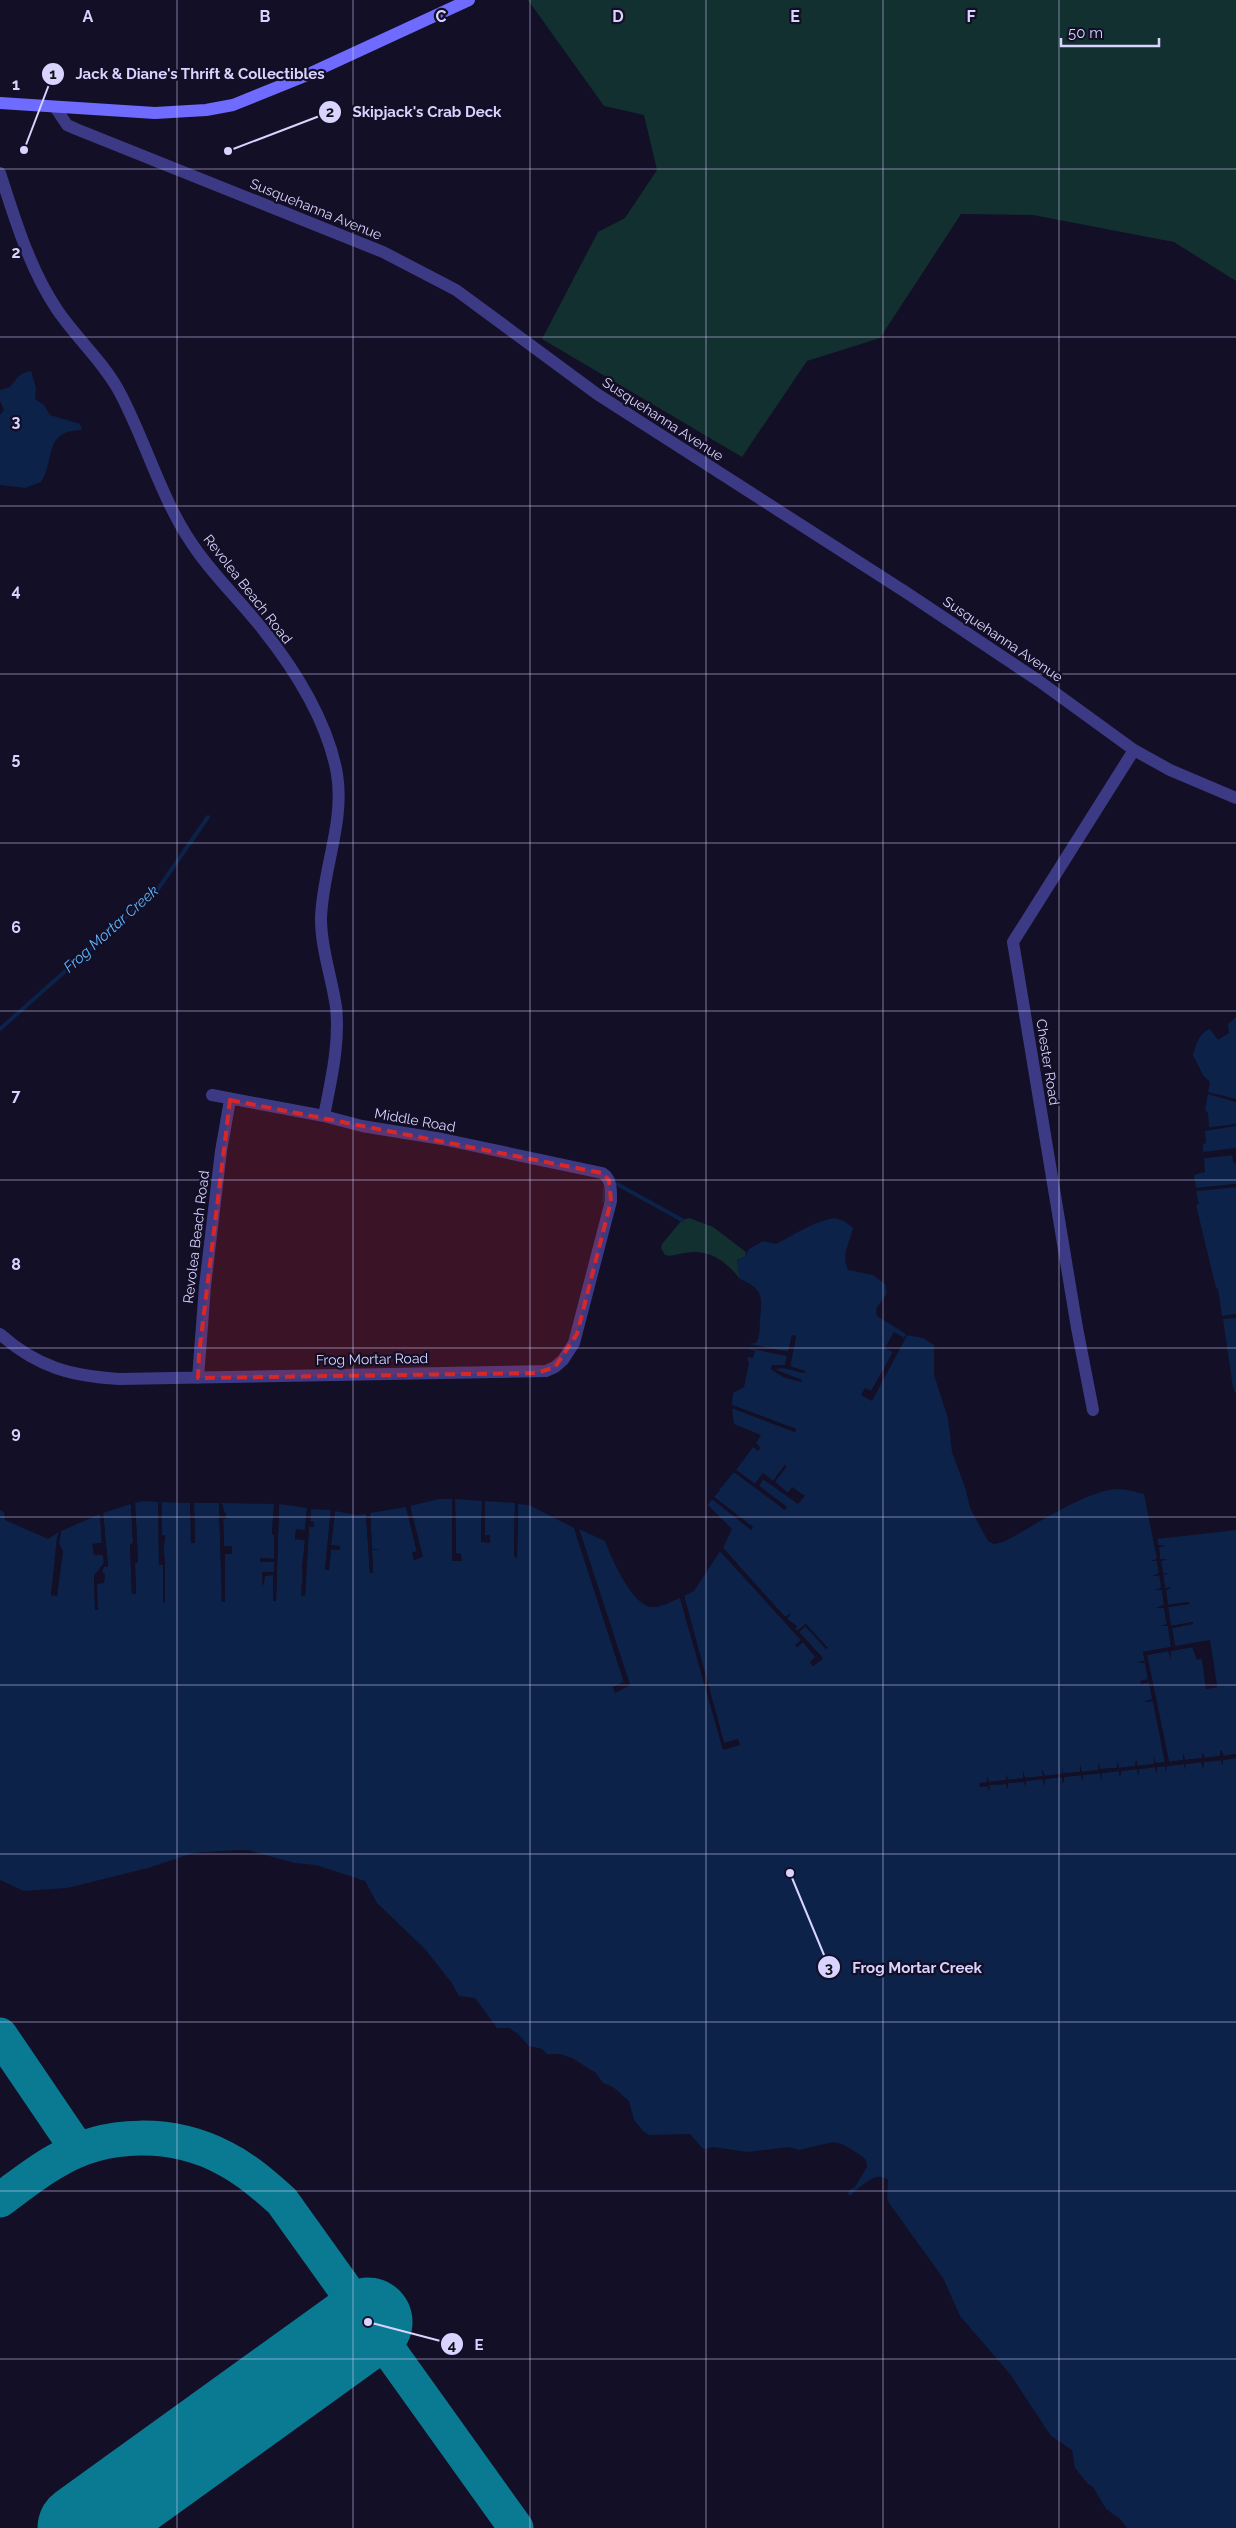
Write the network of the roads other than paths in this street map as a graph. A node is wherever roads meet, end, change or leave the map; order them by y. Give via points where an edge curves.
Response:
1 (469, 0) edge
2 (0, 103) edge
3 (55, 107) junction
4 (0, 173) edge
5 (1134, 750) junction
6 (1236, 798) edge
7 (212, 1096) dead end
8 (230, 1100) junction
9 (324, 1116) junction
10 (609, 1180) joint
11 (0, 1334) edge
12 (198, 1378) junction
13 (1093, 1410) dead end

1 - 3 street via 300,78 233,105 155,113
2 - 3 street
3 - 5 street, Susquehanna Avenue via 68,125 76,129 383,252 456,290 597,394 907,593
4 - 9 street, Revolea Beach Road via 32,265 45,289 117,387 163,495 194,546 266,632 304,690 331,754 338,788 338,810 321,921 337,1029
5 - 6 street, Susquehanna Avenue via 1170,770
5 - 13 street, Chester Road via 1013,942
7 - 8 street, Middle Road
8 - 9 street, Middle Road
8 - 12 street, Revolea Beach Road via 204,1296
9 - 10 street, Middle Road via 602,1173
10 - 12 street, Frog Mortar Road via 610,1201 577,1334 568,1353 555,1368 537,1373
11 - 12 street, Frog Mortar Road via 44,1365 73,1374 119,1379

